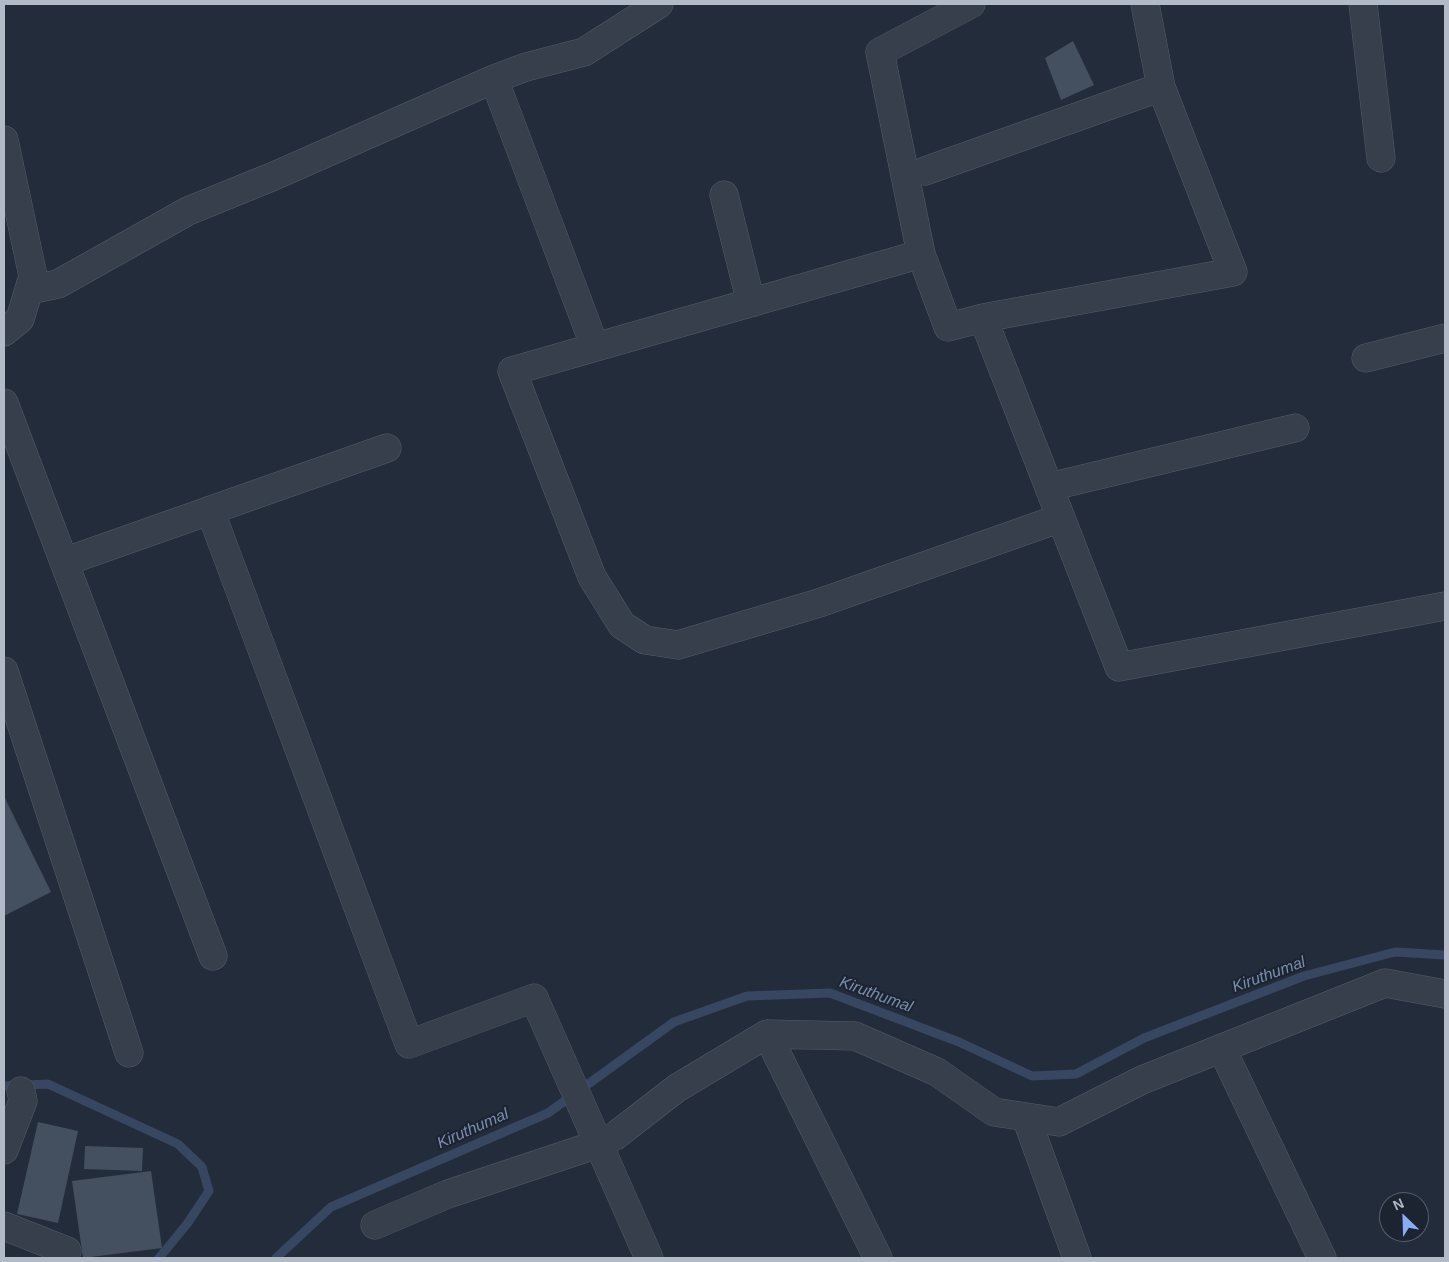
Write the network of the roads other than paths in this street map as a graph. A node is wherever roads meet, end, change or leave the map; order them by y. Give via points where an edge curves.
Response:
1 (659, 4) edge
2 (971, 4) edge
3 (1145, 4) edge
4 (1363, 4) edge
5 (494, 79) junction
6 (1161, 87) junction
7 (4, 140) edge
8 (1381, 158) dead end
9 (925, 171) dead end
10 (724, 195) dead end
11 (921, 254) junction
12 (29, 290) junction
13 (751, 303) junction
14 (983, 318) junction
15 (4, 332) edge
16 (1445, 338) edge
17 (595, 348) junction
18 (1366, 358) dead end
19 (4, 403) edge
20 (1295, 428) dead end
21 (387, 448) dead end
22 (1049, 488) junction
23 (210, 510) junction
24 (1061, 518) junction
25 (64, 562) junction
26 (1445, 606) edge
27 (4, 671) edge
28 (213, 956) dead end
29 (1445, 994) edge
30 (767, 1034) junction
31 (1222, 1049) junction
32 (129, 1053) dead end
33 (21, 1090) dead end
34 (1026, 1117) junction
35 (598, 1144) junction
36 (4, 1150) edge
37 (374, 1225) dead end
38 (4, 1226) edge
39 (67, 1251) dead end
40 (649, 1258) edge
41 (878, 1258) edge
42 (1077, 1258) edge
43 (1322, 1258) edge

1 - 5 street via 584,52
2 - 11 street via 880,52
3 - 6 street
4 - 8 street
5 - 12 street via 188,211 58,284
5 - 17 street
6 - 9 street
6 - 14 street via 1233,272
7 - 12 street via 33,276
10 - 13 street
11 - 13 street
11 - 14 street via 948,327
12 - 15 street via 20,319
13 - 17 street
14 - 22 street
16 - 18 street
17 - 24 street via 512,371 592,578 622,625 645,640 678,645 819,603
19 - 25 street
20 - 22 street
21 - 23 street
22 - 24 street
23 - 25 street
23 - 35 street via 408,1044 534,998
24 - 26 street via 1119,667
25 - 28 street
27 - 32 street
29 - 31 street via 1384,983
30 - 34 street via 855,1036 937,1072 994,1112
30 - 35 street via 677,1088 615,1136
30 - 41 street
31 - 34 street via 1142,1080 1059,1122
31 - 43 street
33 - 36 street via 23,1101
34 - 42 street
35 - 37 street via 448,1194
35 - 40 street
38 - 39 street

